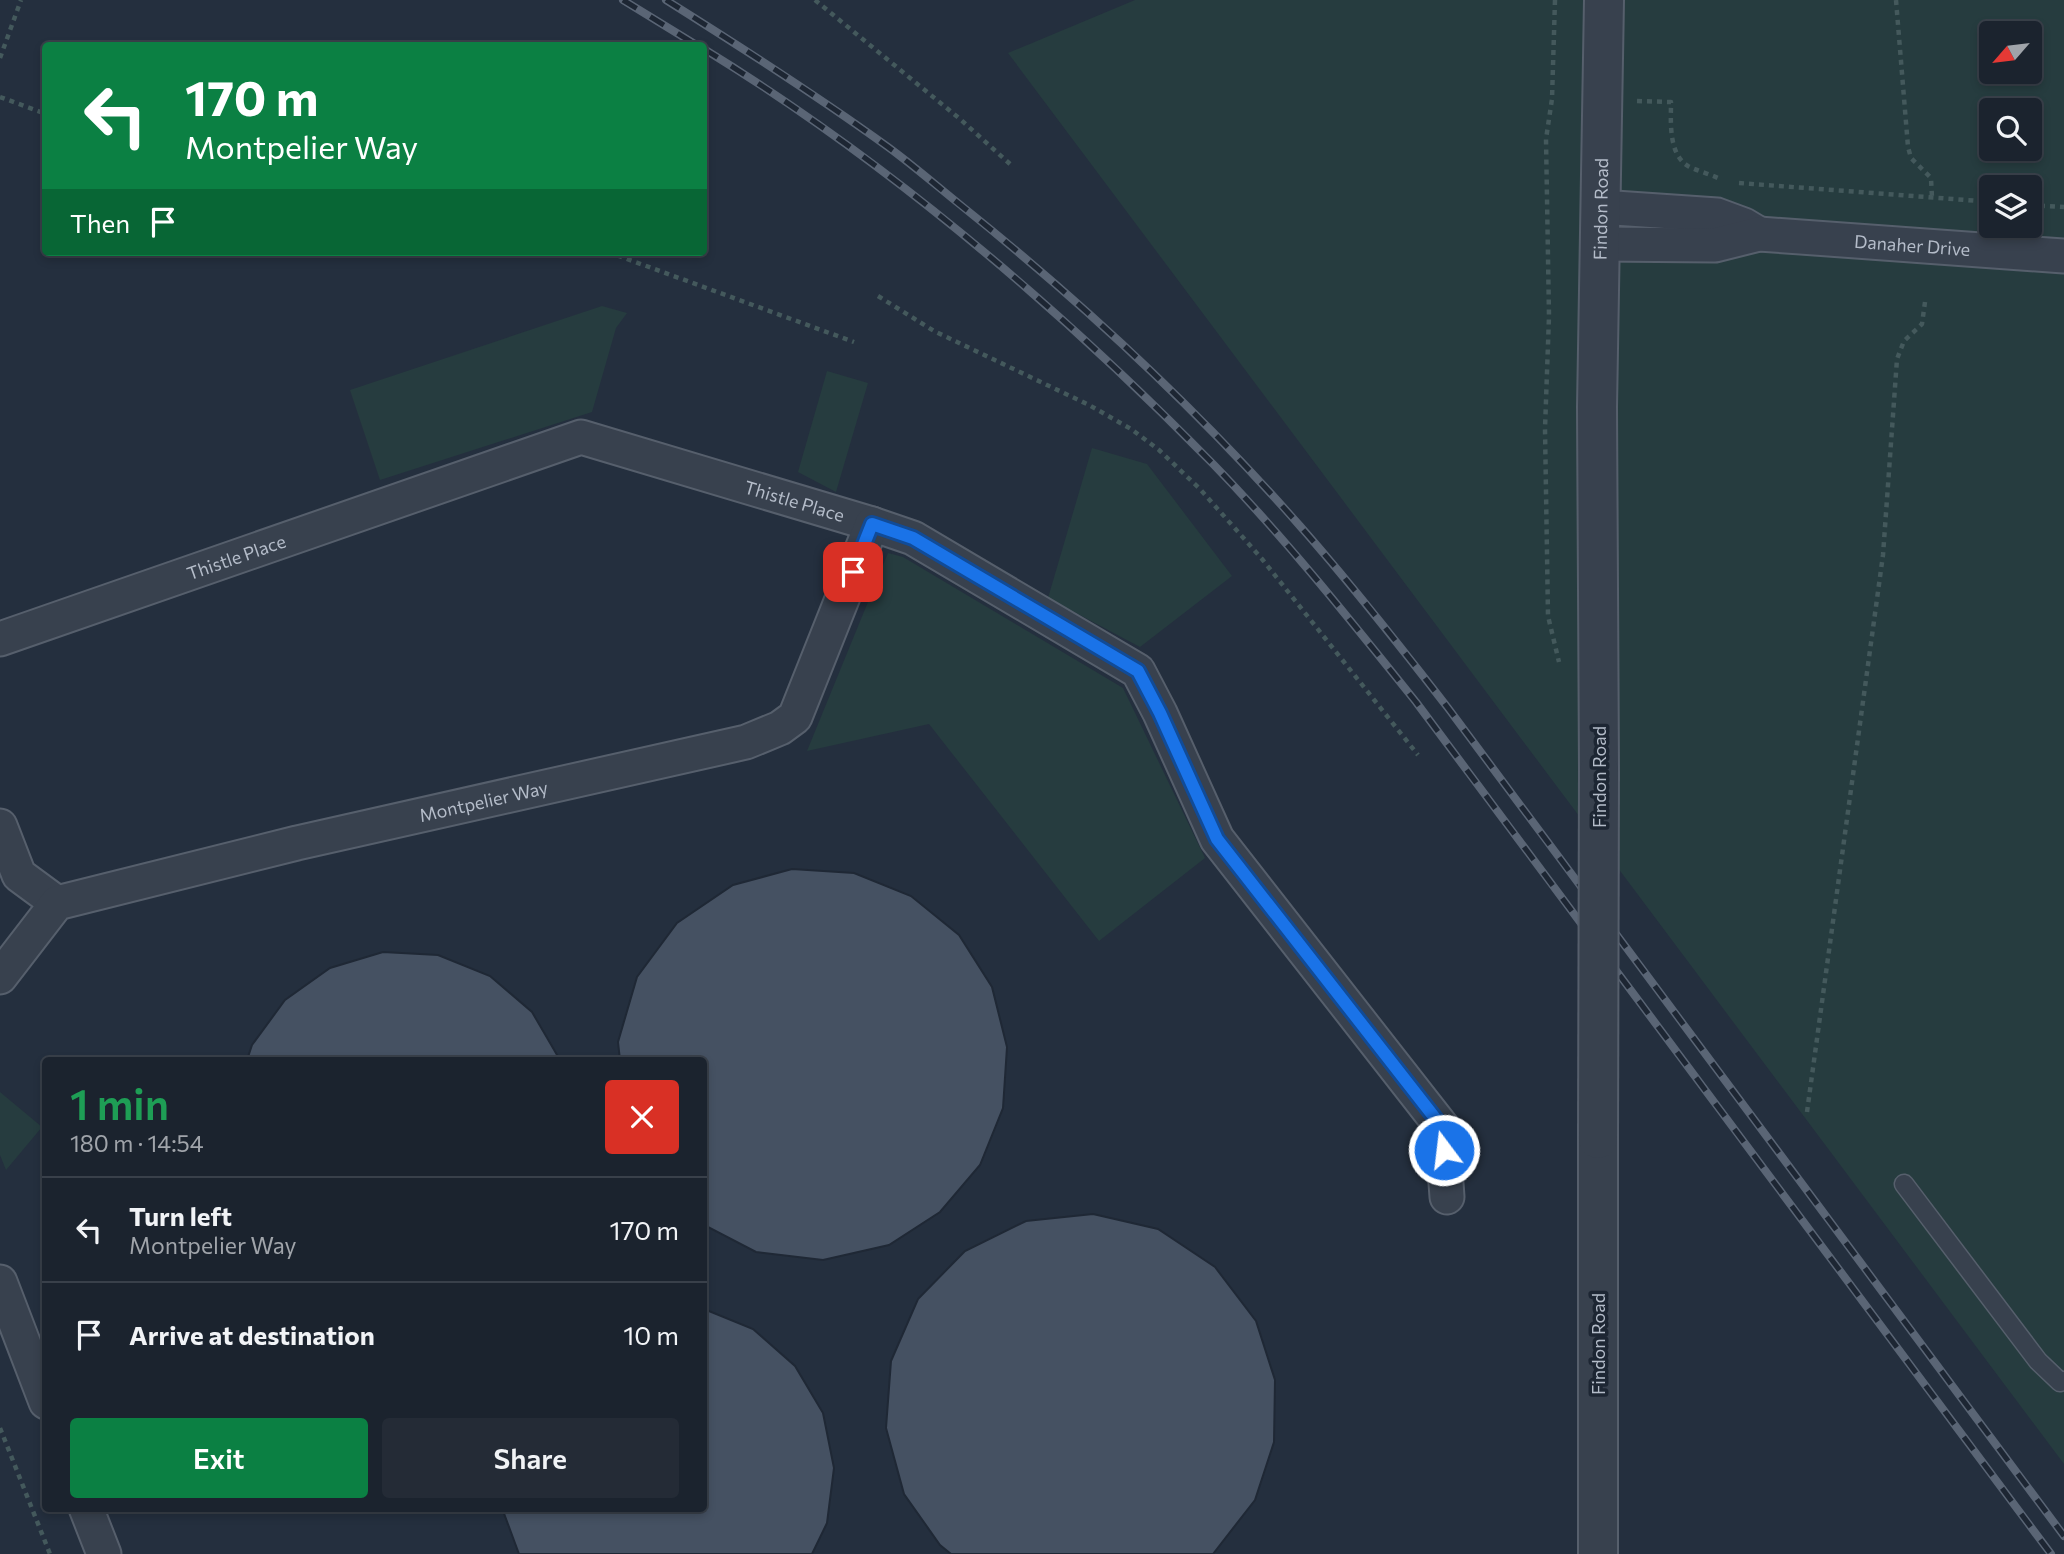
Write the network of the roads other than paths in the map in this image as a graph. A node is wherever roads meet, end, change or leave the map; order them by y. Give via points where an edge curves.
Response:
1 (1604, 0) edge
2 (1599, 226) junction
3 (2064, 256) edge
4 (872, 524) junction
5 (0, 639) edge
6 (0, 826) edge
7 (57, 903) junction
8 (0, 977) edge
9 (1904, 1184) dead end
10 (1447, 1197) dead end
11 (0, 1282) edge
12 (2064, 1381) edge
13 (42, 1392) edge
14 (88, 1512) edge
15 (104, 1554) edge
16 (1598, 1554) edge

1 - 2 street, Findon Road
2 - 3 street, Danaher Drive via 1717,215 1759,234
2 - 16 street, Findon Road, bridge
4 - 5 street, Thistle Place via 581,436
4 - 7 street, Montpelier Way via 795,717 780,728 746,741
4 - 10 street, Thistle Place via 913,538 1138,671 1217,839 1442,1127
6 - 7 street via 19,875
7 - 8 street
9 - 12 lane via 2038,1361
11 - 13 street
14 - 15 street

